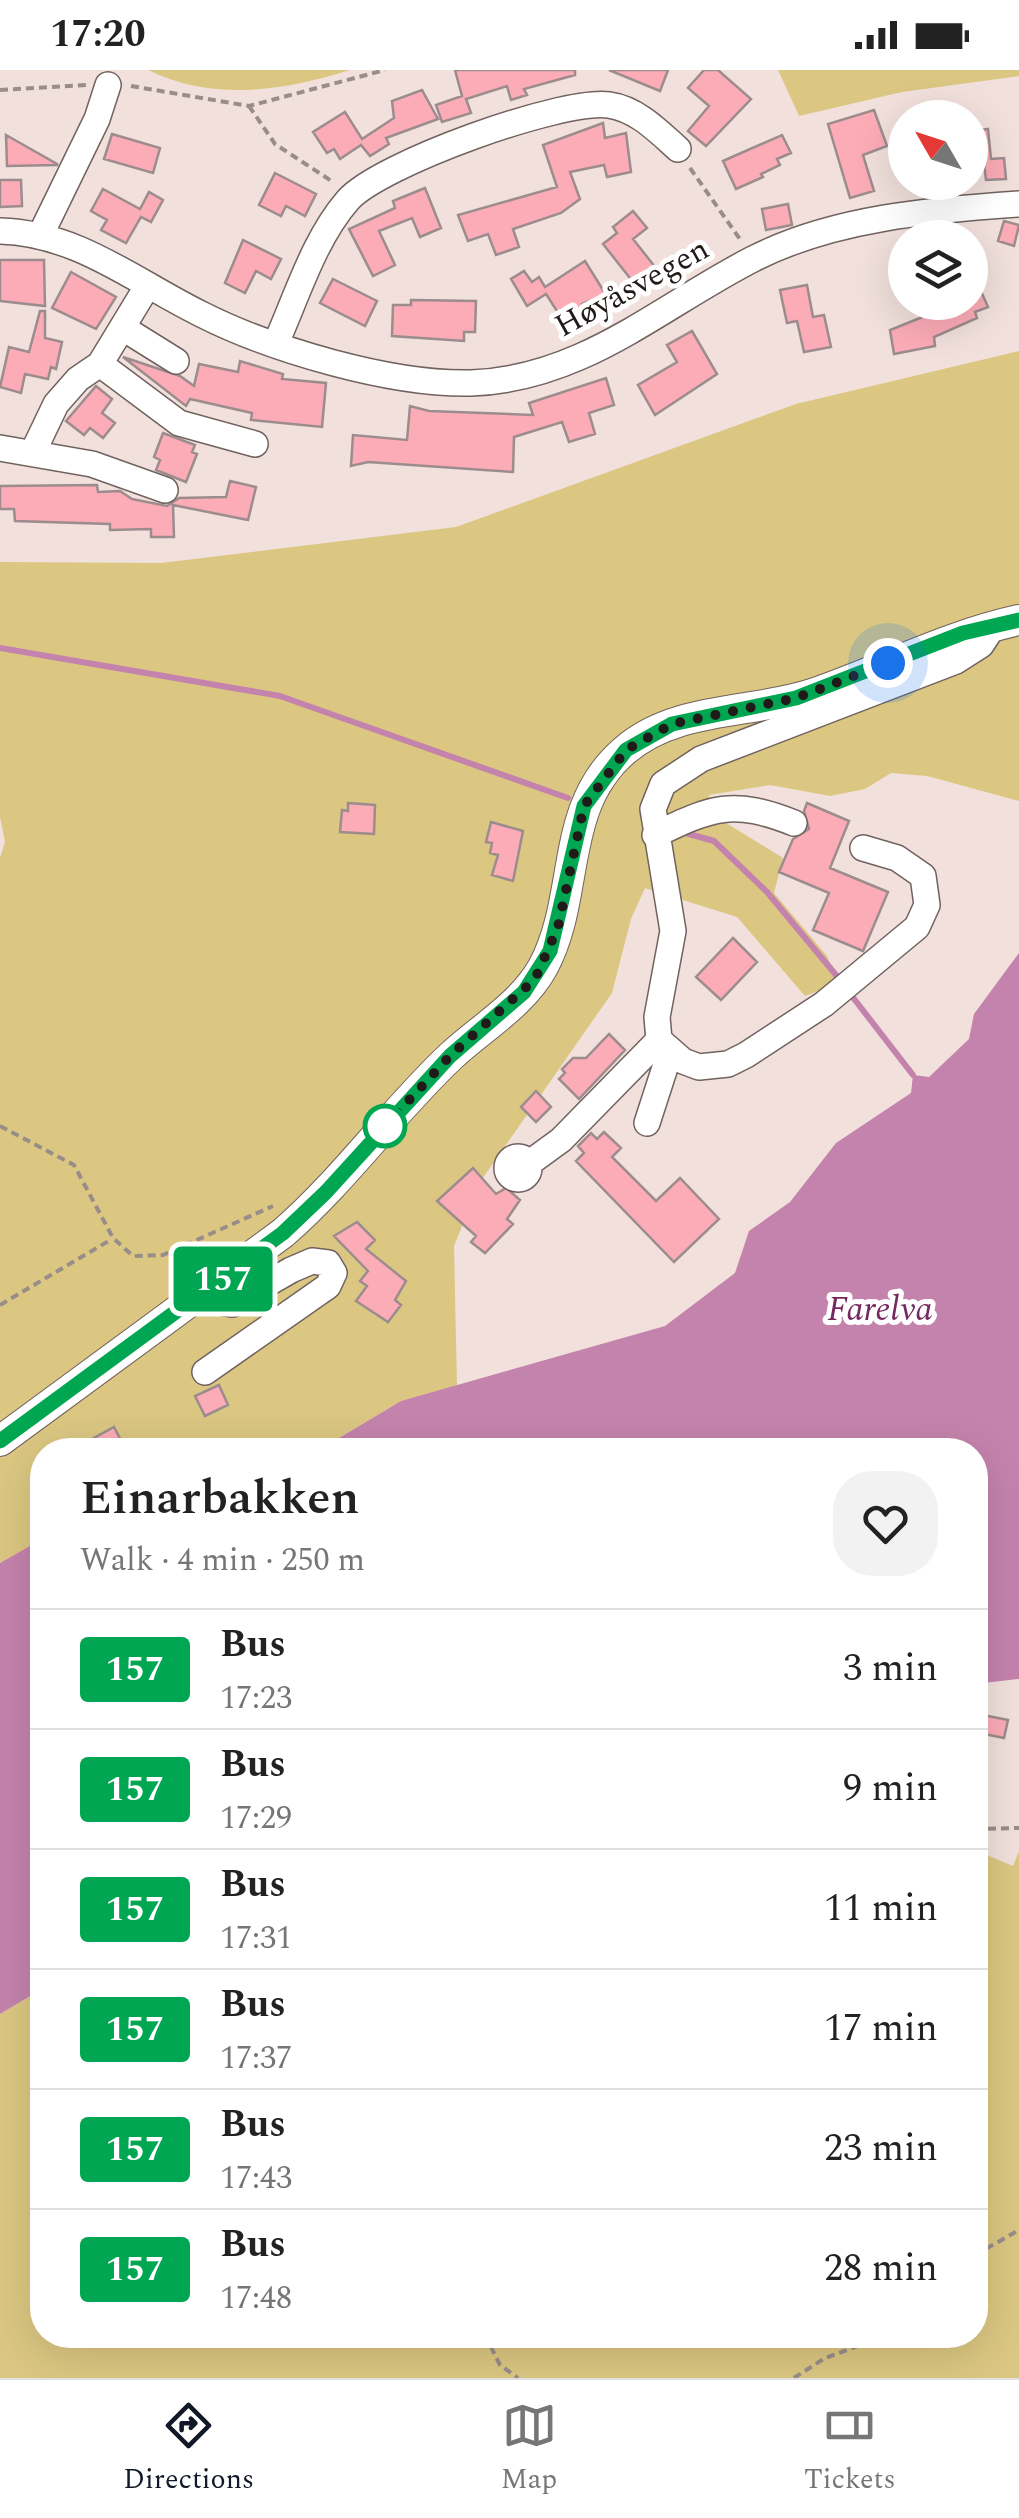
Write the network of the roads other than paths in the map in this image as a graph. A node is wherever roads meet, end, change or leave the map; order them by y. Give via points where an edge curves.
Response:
1 (108, 85) road end
2 (678, 149) road end
3 (1019, 204) edge
4 (0, 231) edge
5 (41, 234) junction
6 (148, 285) junction
7 (123, 328) junction
8 (276, 342) junction
9 (176, 361) dead end
10 (100, 364) junction
11 (255, 444) dead end
12 (0, 448) edge
13 (33, 452) junction
14 (165, 490) dead end
15 (1006, 622) edge
16 (794, 823) dead end
17 (655, 834) junction
18 (863, 848) dead end
19 (664, 1046) junction
20 (647, 1123) dead end
21 (528, 1164) dead end
22 (209, 1290) junction
23 (205, 1372) dead end
24 (0, 1441) edge

1 - 5 street
2 - 8 street via 627,110 590,106 386,172 351,197 326,234
3 - 8 street, Høyåsvegen via 853,225 754,258 603,349 500,379 385,374
4 - 5 street, Høyåsvegen
5 - 6 street, Høyåsvegen
6 - 7 street
6 - 8 street, Høyåsvegen via 204,316
7 - 9 street
7 - 10 street
10 - 11 street via 179,423
10 - 13 street via 56,404
12 - 13 street
13 - 14 street
15 - 17 street via 956,660 684,766 656,796
15 - 22 main road via 796,698 672,724 626,750 584,806 558,927 535,979 450,1056 311,1208
16 - 17 street via 748,807 723,808
17 - 19 street via 672,931 657,1017
18 - 19 street via 912,867 928,888 917,927 824,1004 728,1064 700,1067
19 - 20 street
19 - 21 street
22 - 23 street via 232,1304 312,1260 328,1263 334,1273 328,1286
22 - 24 main road

